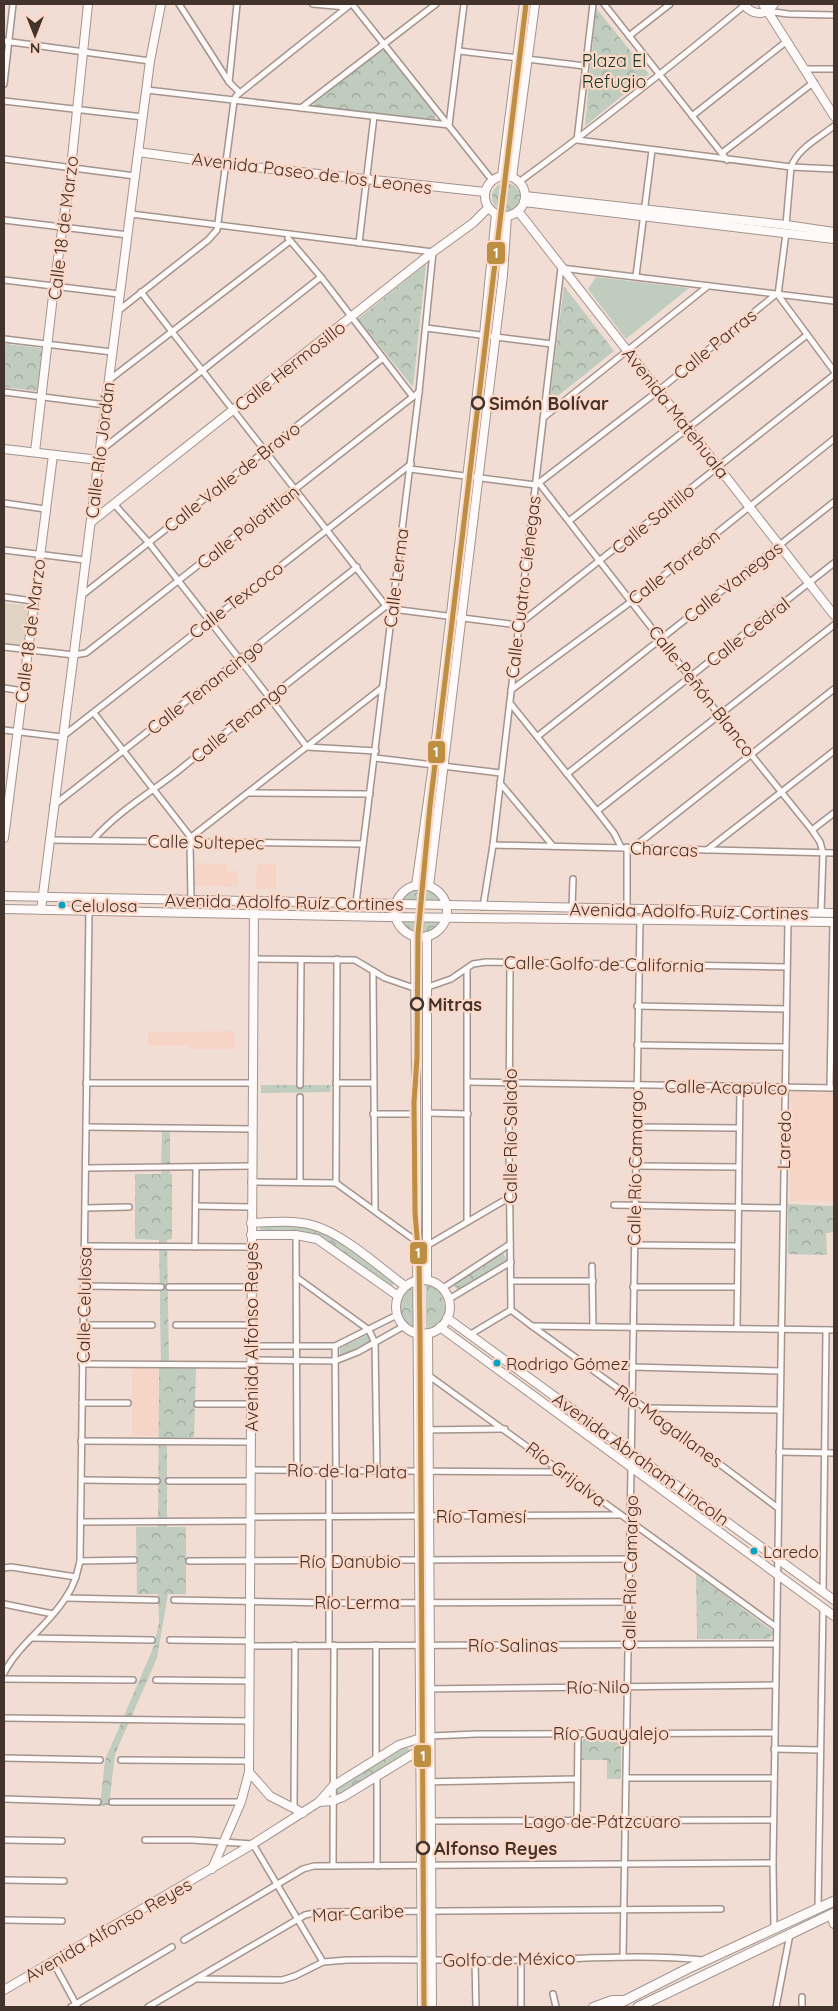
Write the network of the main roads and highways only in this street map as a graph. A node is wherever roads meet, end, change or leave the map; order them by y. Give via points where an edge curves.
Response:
1 (88, 4) edge
2 (161, 4) edge
3 (524, 4) edge
4 (535, 4) edge
5 (744, 4) edge
6 (763, 4) edge
7 (774, 4) edge
8 (767, 11) junction
9 (834, 116) edge
10 (138, 152) junction
11 (502, 176) junction
12 (512, 177) junction
13 (485, 192) junction
14 (525, 199) junction
15 (488, 208) junction
16 (518, 211) junction
17 (496, 214) junction
18 (507, 216) junction
19 (834, 228) edge
20 (786, 229) junction
21 (825, 230) junction
22 (834, 232) edge
23 (807, 235) junction
24 (834, 239) edge
25 (834, 244) edge
26 (4, 448) edge
27 (35, 452) junction
28 (53, 454) junction
29 (99, 460) junction
30 (91, 522) junction
31 (834, 615) edge
32 (4, 838) edge
33 (416, 886) junction
34 (429, 886) junction
35 (4, 896) edge
36 (41, 897) junction
37 (254, 902) junction
38 (396, 905) junction
39 (447, 906) junction
40 (461, 906) junction
41 (4, 909) edge
42 (41, 910) junction
43 (834, 914) edge
44 (254, 915) junction
45 (396, 917) junction
46 (446, 918) junction
47 (460, 918) junction
48 (833, 922) edge
49 (414, 936) junction
50 (427, 936) junction
51 (251, 1222) junction
52 (251, 1235) junction
53 (417, 1280) junction
54 (428, 1280) junction
55 (405, 1286) junction
56 (398, 1296) junction
57 (447, 1318) junction
58 (440, 1327) junction
59 (418, 1333) junction
60 (428, 1333) junction
61 (834, 1600) edge
62 (834, 1616) edge
63 (420, 1738) junction
64 (431, 1740) junction
65 (420, 1750) junction
66 (249, 1772) junction
67 (319, 1802) junction
68 (303, 1813) junction
69 (212, 1869) junction
70 (834, 1901) edge
71 (832, 1914) edge
72 (834, 1924) edge
73 (4, 1990) edge
74 (624, 2000) junction
75 (422, 2007) edge
76 (432, 2007) edge
77 (593, 2007) edge
78 (612, 2007) edge
79 (638, 2007) edge

1 - 27 main road, Calle 18 de Marzo
2 - 10 main road, Calle Río Jordán
3 - 11 main road
4 - 12 main road
5 - 8 main road via 755,13
6 - 8 main road
7 - 8 main road
8 - 9 main road
10 - 13 main road, Avenida Paseo de los Leones
10 - 29 main road, Calle Río Jordán
11 - 12 main road
11 - 13 main road via 492,180
12 - 14 main road via 524,188
13 - 15 main road
14 - 16 main road
14 - 20 main road
15 - 17 main road
15 - 30 main road, Calle Hermosillo via 474,223
16 - 18 main road
16 - 31 main road, Avenida Matehuala
17 - 18 main road
17 - 33 main road via 468,475
18 - 34 main road
19 - 21 main road
20 - 21 main road
20 - 23 main road
21 - 22 main road
23 - 24 main road
23 - 25 main road via 816,241
26 - 27 main road
27 - 28 main road
28 - 29 main road
28 - 32 main road, Calle 18 de Marzo
29 - 30 main road, Calle Río Jordán
30 - 36 main road, Calle Río Jordán
33 - 34 main road
33 - 38 main road via 400,895
34 - 39 main road via 440,894
35 - 36 main road, Avenida Adolfo Ruíz Cortines
36 - 37 main road, Avenida Adolfo Ruíz Cortines
36 - 42 main road, Calle Río Jordán
37 - 38 main road, Avenida Adolfo Ruíz Cortines
37 - 44 main road, Avenida Alfonso Reyes
38 - 39 main road, Avenida Adolfo Ruíz Cortines
38 - 45 main road
39 - 40 main road, Avenida Adolfo Ruíz Cortines
39 - 46 main road
40 - 43 main road, Avenida Adolfo Ruíz Cortines
40 - 47 main road via 456,911
41 - 42 main road, Avenida Adolfo Ruíz Cortines
42 - 44 main road, Avenida Adolfo Ruíz Cortines
44 - 45 main road, Avenida Adolfo Ruíz Cortines
44 - 51 main road, Avenida Alfonso Reyes
45 - 46 main road, Avenida Adolfo Ruíz Cortines
45 - 49 main road via 401,928
46 - 47 main road, Avenida Adolfo Ruíz Cortines
46 - 50 main road via 439,929
47 - 48 main road, Avenida Adolfo Ruíz Cortines
49 - 50 main road
49 - 53 main road
50 - 54 main road
51 - 52 main road, Avenida Alfonso Reyes
51 - 55 main road via 304,1223 323,1228
52 - 56 main road via 296,1235 323,1243
52 - 66 main road, Avenida Alfonso Reyes
53 - 54 main road
53 - 55 main road
53 - 59 main road
54 - 57 main road via 443,1288 449,1299
55 - 56 main road
56 - 59 main road via 397,1315 404,1326
57 - 58 main road
57 - 61 main road, Avenida Abraham Lincoln
58 - 60 main road
58 - 62 main road
59 - 60 main road
59 - 63 main road
60 - 64 main road
63 - 64 main road
63 - 65 main road
63 - 67 main road via 399,1745 333,1786
64 - 65 main road
64 - 76 main road
65 - 67 main road via 332,1802
65 - 75 main road
66 - 68 main road via 270,1796
66 - 69 main road, Avenida Alfonso Reyes via 241,1802
67 - 68 main road, Avenida Alfonso Reyes
68 - 69 main road, Avenida Alfonso Reyes
69 - 73 main road, Avenida Alfonso Reyes
70 - 74 highway
71 - 72 main road
71 - 79 highway
74 - 77 main road
74 - 78 highway

